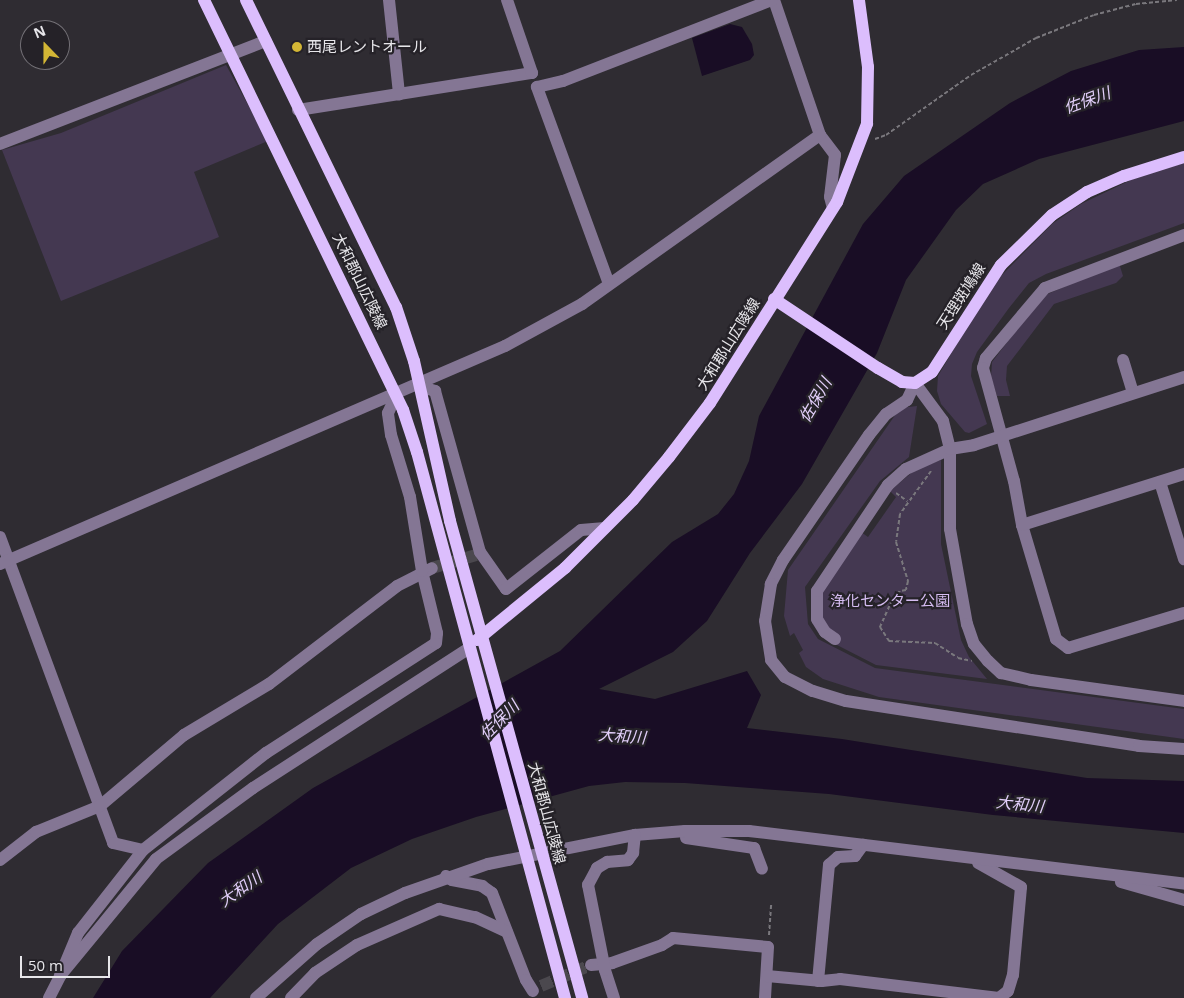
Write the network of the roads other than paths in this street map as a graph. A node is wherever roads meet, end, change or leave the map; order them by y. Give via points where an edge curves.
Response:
1 (204, 0) edge
2 (246, 0) edge
3 (389, 0) edge
4 (507, 0) edge
5 (773, 0) edge
6 (859, 0) edge
7 (266, 40) junction
8 (232, 54) junction
9 (399, 94) junction
10 (298, 110) junction
11 (820, 135) junction
12 (0, 144) edge
13 (1184, 157) edge
14 (833, 208) junction
15 (1184, 236) edge
16 (609, 284) junction
17 (774, 299) junction
18 (1123, 360) dead end
19 (1184, 377) edge
20 (915, 383) junction
21 (418, 386) junction
22 (1133, 394) junction
23 (396, 396) junction
24 (1002, 435) junction
25 (950, 449) junction
26 (1184, 474) edge
27 (1160, 482) junction
28 (1022, 525) junction
29 (605, 528) junction
30 (0, 536) edge
31 (1184, 559) edge
32 (5, 561) edge
33 (427, 570) junction
34 (1184, 613) edge
35 (482, 636) junction
36 (835, 639) dead end
37 (470, 648) junction
38 (1184, 702) edge
39 (1184, 749) edge
40 (100, 806) junction
41 (671, 832) junction
42 (635, 835) junction
43 (863, 845) junction
44 (143, 850) junction
45 (524, 850) junction
46 (541, 854) junction
47 (0, 860) edge
48 (974, 860) junction
49 (762, 869) dead end
50 (446, 876) junction
51 (1110, 877) junction
52 (1184, 884) edge
53 (1184, 900) edge
54 (507, 932) junction
55 (598, 965) junction
56 (60, 976) junction
57 (767, 976) junction
58 (818, 981) junction
59 (533, 992) edge
60 (917, 993) edge
61 (49, 998) edge
62 (256, 998) edge
63 (291, 998) edge
64 (565, 998) edge
65 (582, 998) edge
66 (614, 998) edge
67 (765, 998) edge

1 - 8 main road, 大和郡山広陵線
2 - 7 main road, 大和郡山広陵線
3 - 9 street
4 - 9 street via 532,73
5 - 11 street
5 - 16 street via 563,81 538,87
6 - 14 main road, 大和郡山広陵線 via 869,89 867,124
7 - 8 street
7 - 10 main road, 大和郡山広陵線
8 - 12 street
8 - 23 main road, 大和郡山広陵線
9 - 10 street
10 - 21 main road, 大和郡山広陵線 via 396,307 414,361
11 - 14 street via 835,156 830,197
11 - 16 street
13 - 20 main road, 天理斑鳩線 via 1087,192 1052,215 1001,265 972,305 932,372
14 - 17 main road, 大和郡山広陵線
15 - 24 street via 1053,283 1038,293 986,358 983,368
16 - 21 street via 582,304 505,346
17 - 20 main road via 878,368 902,382
17 - 29 main road, 大和郡山広陵線 via 710,403 669,457
18 - 22 street
19 - 22 street
20 - 25 street via 943,421
20 - 39 street via 907,400 886,414 869,434 779,568 771,584 765,621 771,660 785,677 813,691 846,701 1140,746
21 - 23 street
21 - 29 street via 435,391 478,554 506,589 581,530
21 - 35 main road, 大和郡山広陵線
22 - 24 street
23 - 32 street
23 - 33 street via 388,413 389,420
23 - 37 main road, 大和郡山広陵線 via 417,452
24 - 25 street
24 - 28 street
25 - 36 street via 906,469 888,485 818,590 817,619 825,632
25 - 38 street via 950,529 967,624 974,644 988,661 1001,673 1031,680
26 - 27 street
27 - 28 street
27 - 31 street
28 - 34 street via 1056,640 1068,648
29 - 35 main road, 大和郡山広陵線 via 534,596
30 - 32 street
32 - 40 street
33 - 40 street via 397,586 269,684 184,735
33 - 44 street via 436,643 266,753
35 - 37 main road, 大和郡山広陵線
35 - 46 main road, 大和郡山広陵線
37 - 45 main road, 大和郡山広陵線
37 - 56 street via 252,788 156,859
40 - 44 street via 113,843
40 - 47 street via 36,832
41 - 42 street
41 - 43 street via 749,831
41 - 49 street via 676,837 754,848
42 - 46 street
42 - 55 street via 633,853 628,860 607,862 596,868 588,885
43 - 48 street
43 - 58 street via 855,856 838,857 829,865
44 - 56 street via 78,933
45 - 46 street
45 - 50 street
45 - 64 main road, 大和郡山広陵線
46 - 65 main road, 大和郡山広陵線
48 - 51 street via 1061,868
48 - 60 street via 1021,887 1013,975 1008,991 1000,998
50 - 54 street via 482,886 492,893
50 - 62 street via 361,914 317,944
51 - 52 street
51 - 53 street via 1132,887
54 - 59 street
54 - 63 street via 474,918 439,909 357,945 316,973
55 - 57 street via 662,945 673,938 768,947
55 - 66 street
56 - 61 street
57 - 58 street
57 - 67 street
58 - 60 street via 840,979

